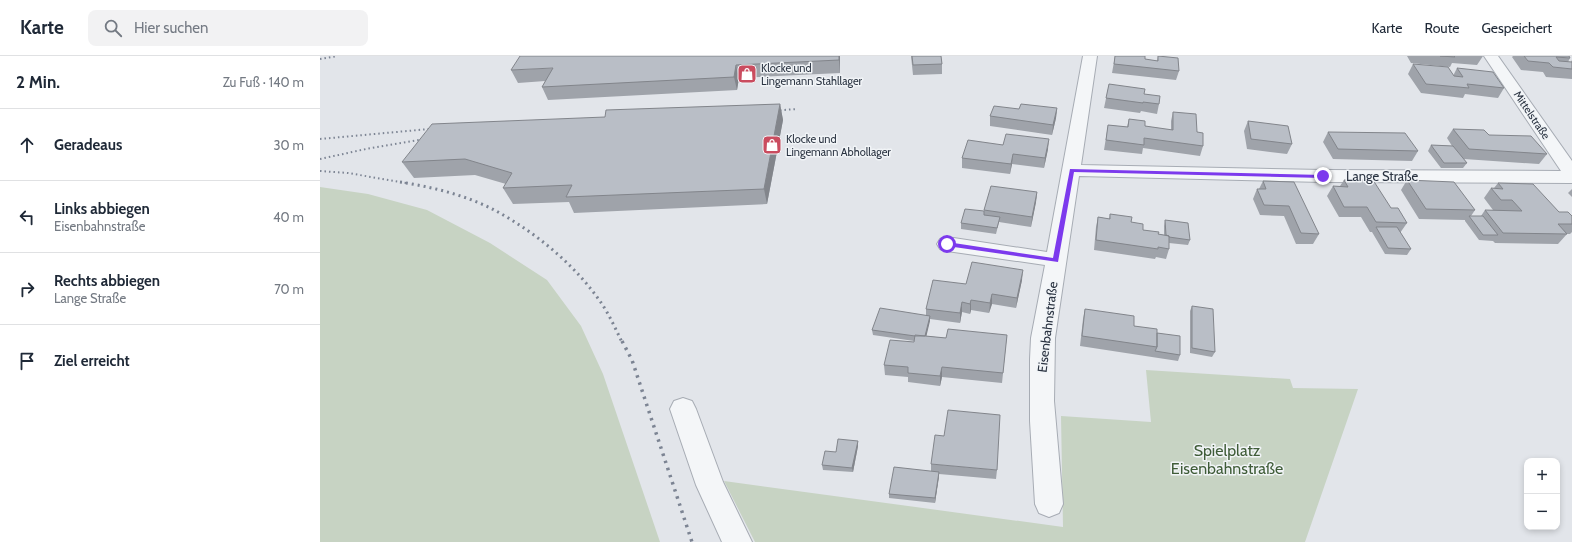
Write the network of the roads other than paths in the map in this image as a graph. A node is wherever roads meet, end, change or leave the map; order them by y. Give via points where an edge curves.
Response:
1 (1090, 56) edge
2 (1491, 56) edge
3 (1072, 170) junction
4 (1572, 176) edge
5 (947, 244) dead end
6 (1056, 260) junction
7 (683, 409) dead end
8 (1049, 504) dead end
9 (737, 542) edge

1 - 3 street, Eisenbahnstraße
2 - 4 street, Mittelstraße
3 - 4 street, Lange Straße via 1323,176
3 - 6 street, Eisenbahnstraße
5 - 6 street
6 - 8 street, Eisenbahnstraße via 1043,338 1042,364 1042,423
7 - 9 street via 710,485

